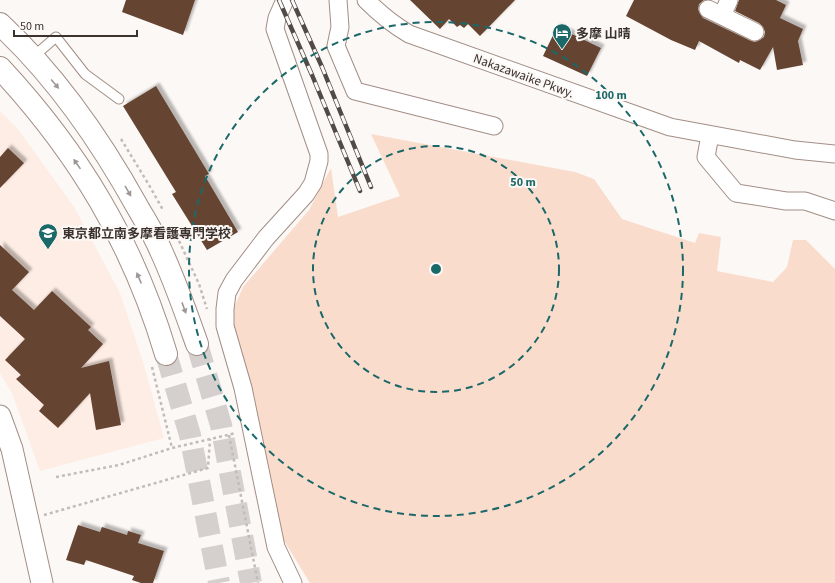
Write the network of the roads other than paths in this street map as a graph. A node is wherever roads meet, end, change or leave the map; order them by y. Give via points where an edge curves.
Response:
1 (285, 0) edge
2 (338, 0) edge
3 (366, 0) edge
4 (729, 0) edge
5 (0, 24) edge
6 (755, 32) dead end
7 (32, 58) junction
8 (0, 68) edge
9 (119, 99) dead end
10 (494, 126) dead end
11 (710, 135) junction
12 (835, 154) edge
13 (835, 211) edge
14 (197, 344) tunnel mouth
15 (159, 358) tunnel mouth
16 (0, 416) edge
17 (42, 583) edge
18 (293, 583) edge

1 - 18 street via 277,18 276,29 319,154 319,161 316,175 306,194 266,238 234,280 227,293 225,326 243,388 276,546
2 - 10 street via 340,28 336,46 355,91
3 - 11 street, Nakazawaike Pkwy. via 380,15 409,34 670,127
4 - 6 street via 715,12
5 - 7 main road
7 - 9 lane via 56,37 85,74
7 -> 14 main road via 73,106 132,197 161,249
15 -> 8 main road via 148,300 111,221 85,175 48,123
11 - 12 street, Nakazawaike Pkwy. via 795,150
11 - 13 street via 706,157 736,193 786,201 805,201
16 - 17 street via 12,449

